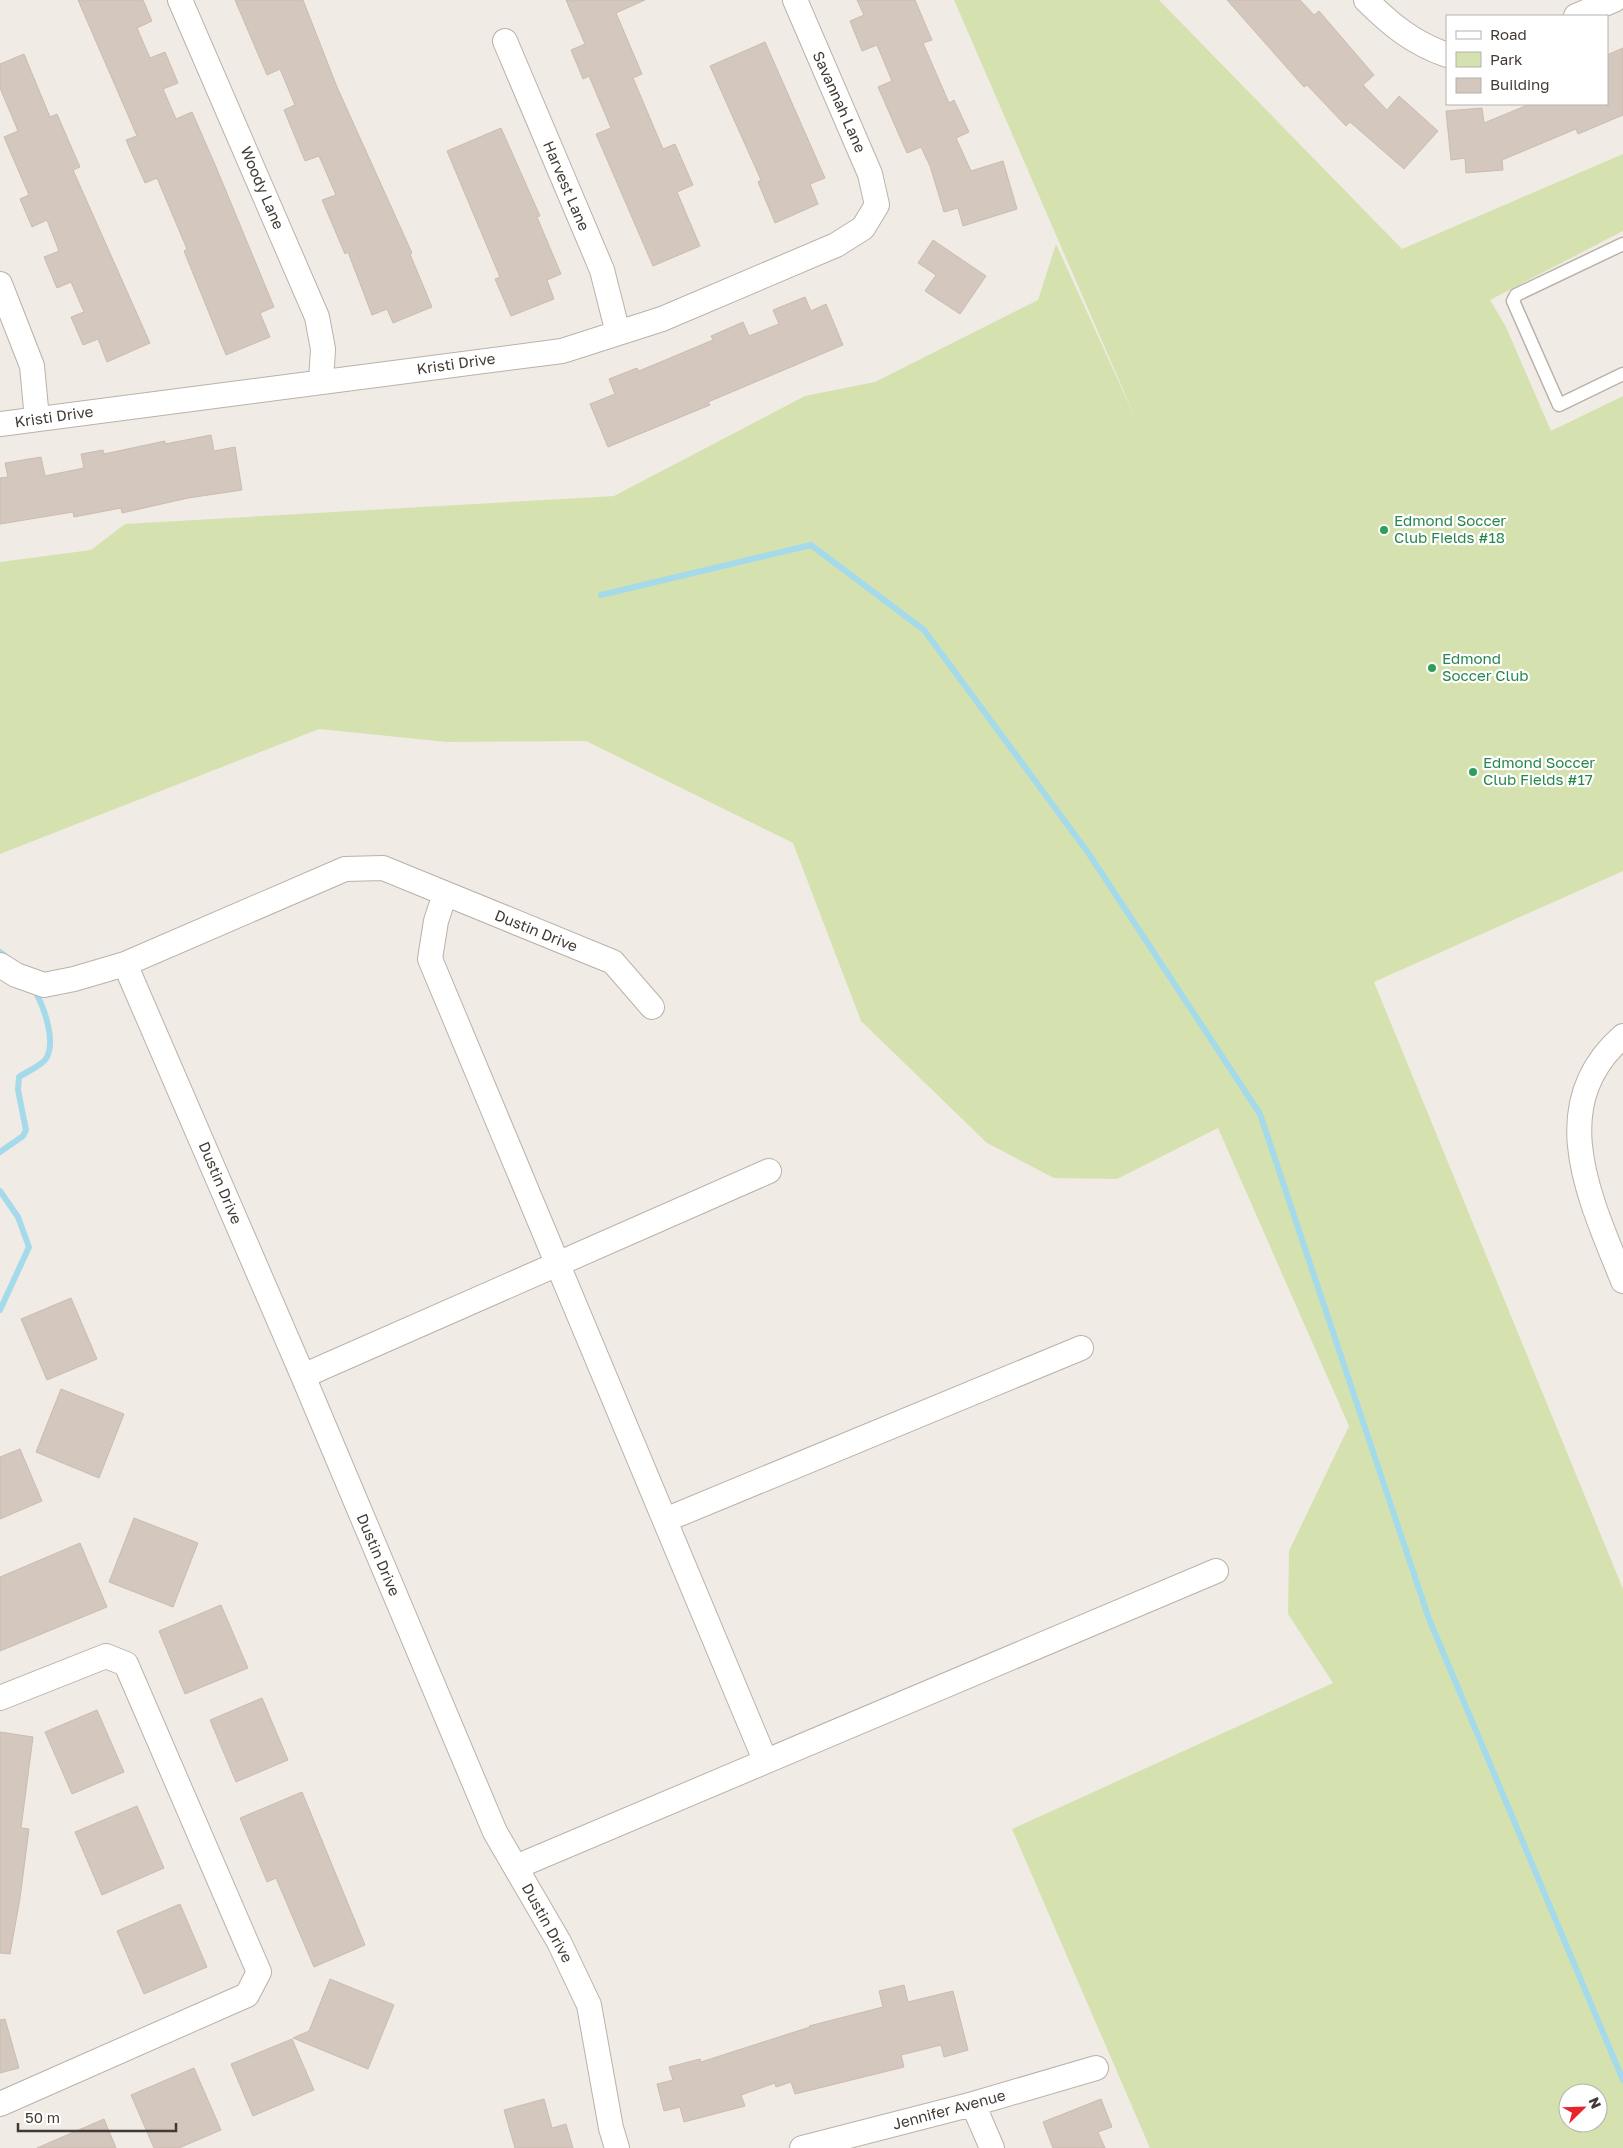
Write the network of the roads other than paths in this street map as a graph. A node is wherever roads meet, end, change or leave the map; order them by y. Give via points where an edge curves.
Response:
1 (180, 0) edge
2 (794, 0) edge
3 (1366, 0) edge
4 (1614, 0) edge
5 (1578, 15) edge
6 (505, 41) dead end
7 (1446, 56) edge
8 (878, 205) joint
9 (1623, 244) edge
10 (0, 284) edge
11 (618, 334) junction
12 (1623, 374) edge
13 (321, 382) junction
14 (37, 419) junction
15 (0, 424) edge
16 (445, 894) junction
17 (125, 964) junction
18 (0, 965) edge
19 (652, 1007) dead end
20 (1623, 1036) edge
21 (769, 1171) dead end
22 (558, 1264) junction
23 (1623, 1281) edge
24 (1080, 1348) dead end
25 (303, 1376) junction
26 (665, 1520) junction
27 (1216, 1571) dead end
28 (0, 1698) edge
29 (765, 1760) junction
30 (516, 1867) junction
31 (1096, 2068) dead end
32 (0, 2104) edge
33 (974, 2104) junction
34 (617, 2148) edge
35 (802, 2148) edge
36 (992, 2148) edge

1 - 13 street, Woody Lane via 317,317 323,349
2 - 8 street, Savannah Lane via 870,174
3 - 7 street via 1384,19 1418,44
4 - 5 street
6 - 11 street, Harvest Lane via 602,270
8 - 11 street, Kristi Drive via 863,228 836,245 662,319
9 - 12 lane via 1516,295 1513,302 1559,405
10 - 14 street via 32,366
11 - 13 street, Kristi Drive via 562,351
13 - 14 street, Kristi Drive
14 - 15 street, Kristi Drive
16 - 17 street, Dustin Drive via 384,868 345,869
16 - 19 street, Dustin Drive via 613,962
16 - 22 street via 436,921 430,959
17 - 18 street, Dustin Drive via 44,984 16,976
17 - 25 street, Dustin Drive
20 - 23 street via 1610,1047 1588,1083 1577,1125 1581,1166
21 - 22 street
22 - 25 street
22 - 26 street
24 - 26 street
25 - 30 street, Dustin Drive via 495,1832
26 - 29 street
27 - 29 street
28 - 32 street via 106,1656 126,1664 259,1972 247,1995
29 - 30 street
30 - 34 street, Dustin Drive via 560,1942 589,2006
31 - 33 street, Jennifer Avenue
33 - 35 street, Jennifer Avenue
33 - 36 street

